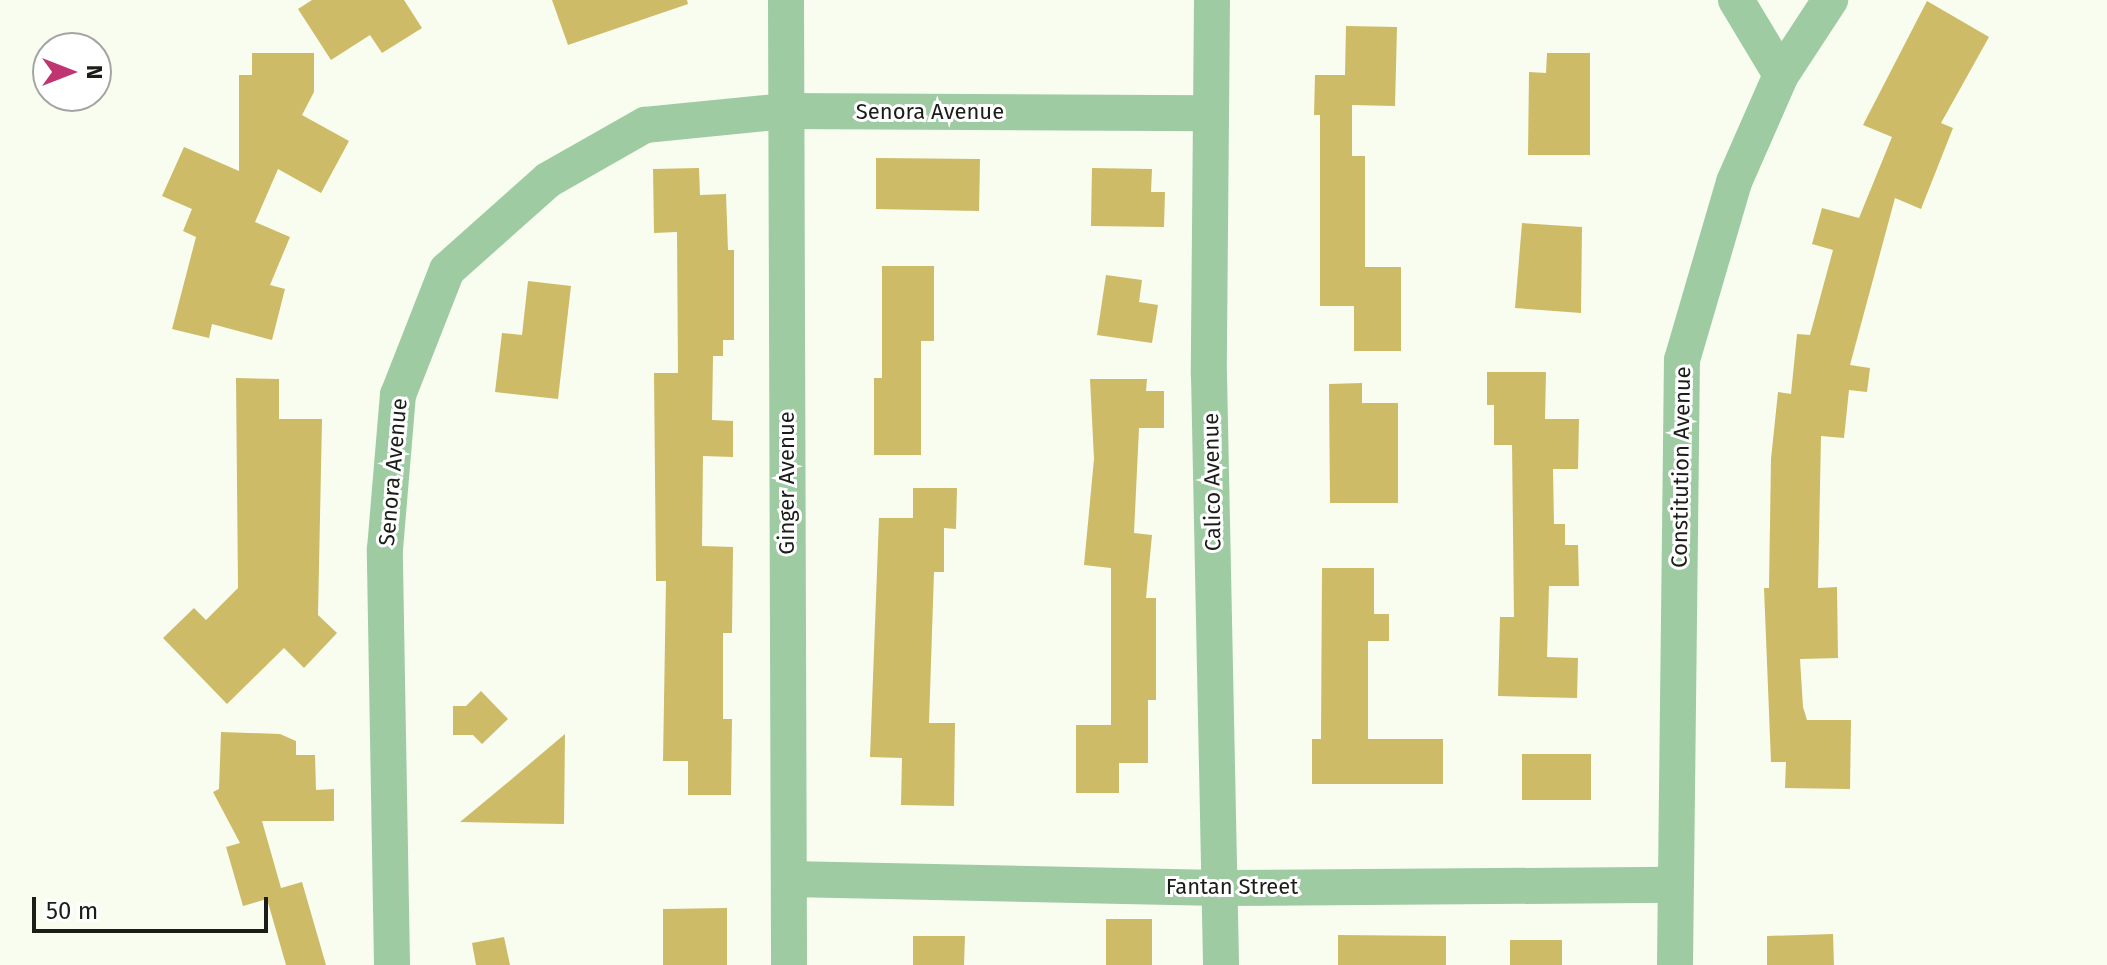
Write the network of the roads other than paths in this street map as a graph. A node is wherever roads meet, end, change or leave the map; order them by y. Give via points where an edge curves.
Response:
1 (786, 0) edge
2 (1212, 0) edge
3 (1736, 0) edge
4 (1830, 0) edge
5 (1781, 75) junction
6 (786, 111) junction
7 (1208, 113) junction
8 (789, 879) junction
9 (1674, 885) junction
10 (1220, 888) junction
11 (392, 965) edge
12 (789, 965) edge
13 (1221, 965) edge
14 (1675, 965) edge

1 - 6 street, Ginger Avenue
2 - 7 street, Calico Avenue
3 - 5 street
4 - 5 street, Constitution Avenue
5 - 9 street, Constitution Avenue via 1734,182 1682,360
6 - 7 street, Senora Avenue
6 - 8 street, Ginger Avenue
6 - 11 street, Senora Avenue via 645,125 548,180 447,270 398,395 386,534
7 - 10 street, Calico Avenue
8 - 10 street, Fantan Street
8 - 12 street, Ginger Avenue
9 - 10 street, Fantan Street
9 - 14 street, Constitution Avenue
10 - 13 street, Calico Avenue

